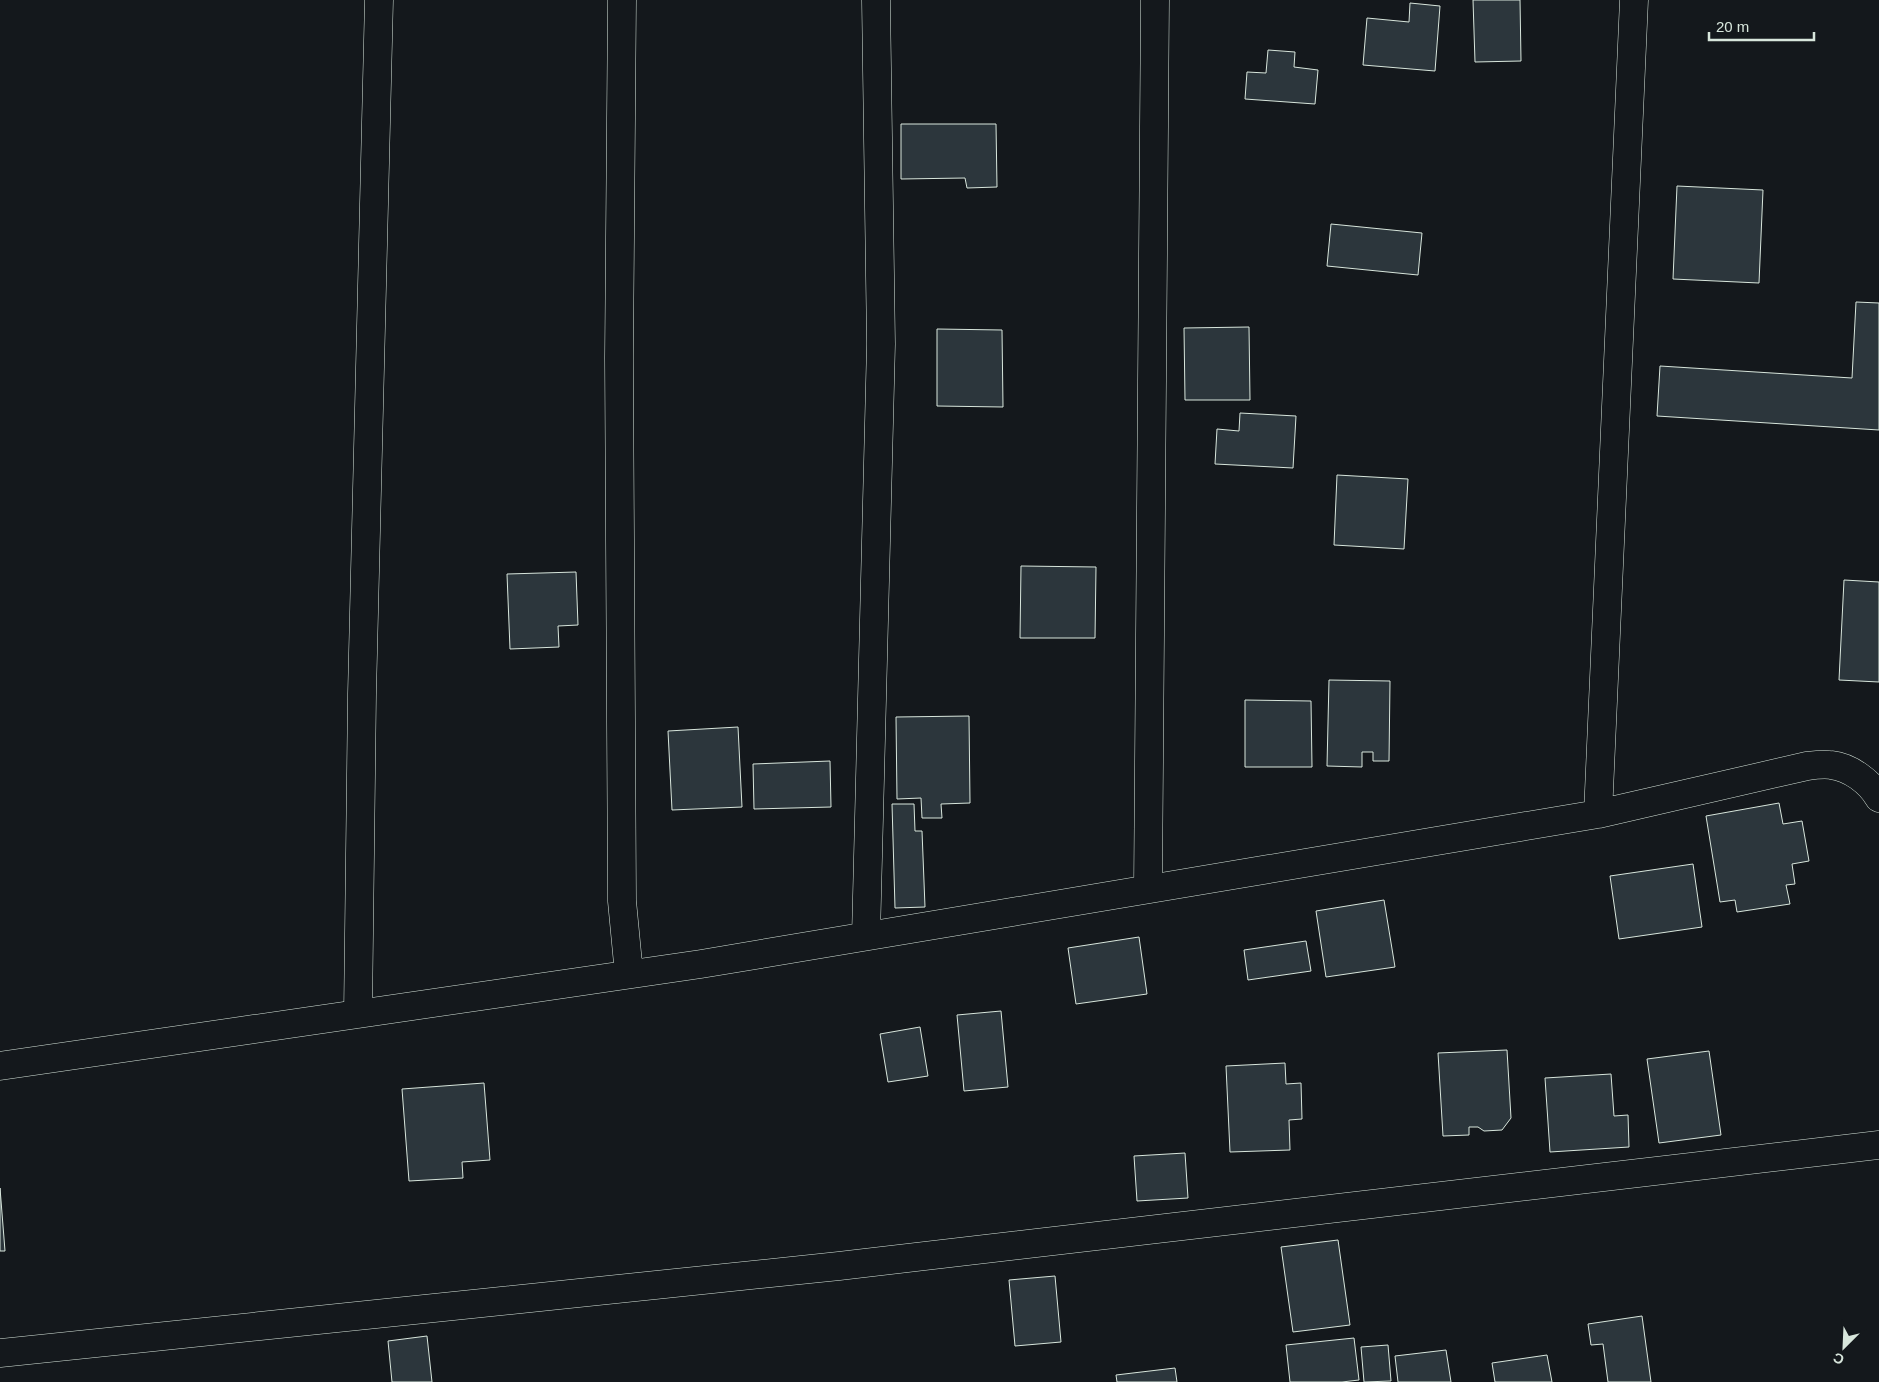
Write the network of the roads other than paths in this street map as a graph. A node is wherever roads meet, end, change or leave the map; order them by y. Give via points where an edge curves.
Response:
1 (379, 0) edge
2 (622, 0) edge
3 (876, 0) edge
4 (1155, 0) edge
5 (1634, 0) edge
6 (1879, 798) edge
7 (1598, 814) junction
8 (1148, 888) junction
9 (866, 936) junction
10 (629, 974) junction
11 (358, 1014) junction
12 (0, 1066) edge
13 (1879, 1145) edge
14 (0, 1353) edge

1 - 11 street via 362,694
2 - 10 street via 619,358 622,891
3 - 9 street via 881,344
4 - 8 street
5 - 7 street
6 - 7 street via 1863,779 1849,772 1832,765 1807,766
7 - 8 street
8 - 9 street
9 - 10 street
10 - 11 street
11 - 12 street
13 - 14 street via 839,1266

